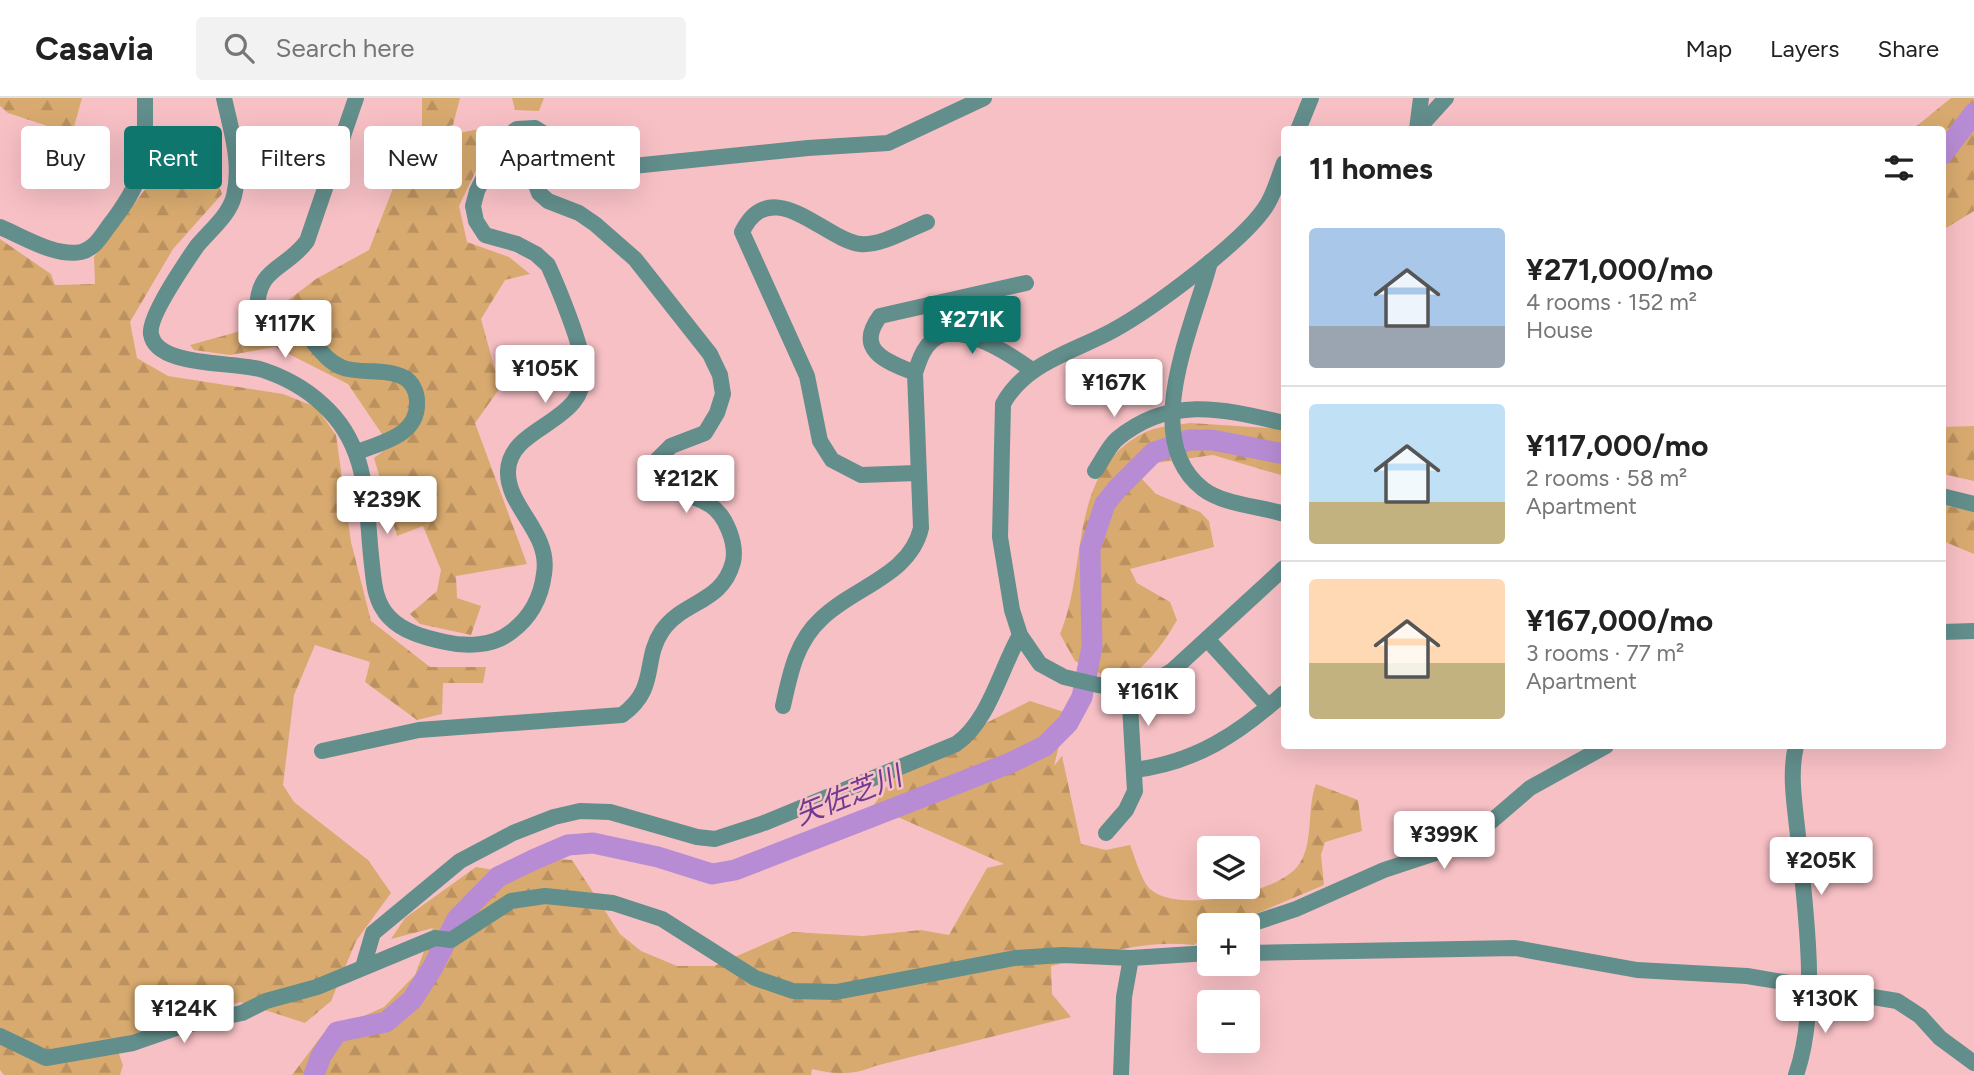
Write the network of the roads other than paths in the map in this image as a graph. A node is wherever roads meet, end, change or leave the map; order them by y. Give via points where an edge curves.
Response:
1 (145, 98) edge
2 (224, 98) edge
3 (356, 98) edge
4 (984, 98) edge
5 (1311, 98) edge
6 (1422, 98) edge
7 (1446, 98) edge
8 (955, 105) edge
9 (1300, 126) edge
10 (1417, 126) edge
11 (1420, 126) edge
12 (640, 165) edge
13 (1281, 171) edge
14 (478, 189) edge
15 (538, 189) edge
16 (927, 222) dead end
17 (0, 227) edge
18 (1210, 262) junction
19 (1026, 283) dead end
20 (1032, 370) junction
21 (915, 373) junction
22 (1170, 420) junction
23 (1281, 422) edge
24 (357, 452) junction
25 (1095, 471) dead end
26 (917, 473) junction
27 (1946, 497) edge
28 (1974, 504) edge
29 (1281, 513) edge
30 (1281, 571) edge
31 (1974, 631) edge
32 (1946, 632) edge
33 (1020, 635) junction
34 (1207, 639) junction
35 (1129, 689) junction
36 (1281, 695) edge
37 (783, 706) dead end
38 (1268, 706) junction
39 (1601, 749) edge
40 (1795, 749) edge
41 (322, 751) dead end
42 (1134, 770) junction
43 (1106, 833) dead end
44 (1260, 921) edge
45 (1197, 950) edge
46 (1260, 953) edge
47 (1130, 958) junction
48 (363, 967) junction
49 (1809, 988) junction
50 (0, 1036) edge
51 (1974, 1063) edge
52 (1121, 1075) edge
53 (1796, 1075) edge

1 - 17 street via 142,171 135,189 95,245 83,251 54,250
2 - 24 street via 236,155 233,200 197,247 152,323 154,342 166,355 261,369 294,383 333,413
3 - 24 street via 307,241 298,254 261,282 257,311 297,326 321,354 342,368 405,378 415,389 418,401 409,428
4 - 8 street
5 - 9 street
6 - 10 street
7 - 11 street
8 - 12 street via 888,143
13 - 18 street via 1257,219
14 - 24 street via 473,206 485,235 517,244 548,265 584,365 577,396 566,413 524,440 508,469 510,486 543,549 545,571 533,610 519,625 503,638 474,645 408,631 390,618 378,601 374,584 366,481
15 - 41 street via 548,201 595,224 635,259 710,354 723,394 717,413 705,433 671,446 656,461 658,477 667,487 710,505 721,516 731,536 734,555 730,573 718,591 668,624 655,647 645,692 622,715 419,730
16 - 26 street via 858,244 780,208 762,210 749,218 742,232 807,376 820,441 832,460 861,475
18 - 20 street via 1123,326
18 - 22 street
19 - 21 street via 880,316 872,326 870,342 880,359
20 - 21 street via 980,339 949,334 934,338
20 - 33 street via 1012,388 1003,404 1000,537
21 - 26 street
22 - 23 street via 1209,408
22 - 25 street via 1115,440
22 - 29 street via 1189,475 1204,489
26 - 37 street via 920,528 909,557 819,620 796,657
27 - 28 street
30 - 34 street
31 - 32 street
33 - 35 street via 1040,664 1064,677
33 - 48 street via 977,722 956,744 715,839 696,838 610,812 580,811 554,817 460,861 373,933
34 - 35 street via 1173,670 1150,684
34 - 38 street
35 - 42 street
36 - 38 street
38 - 42 street via 1214,747 1170,764
39 - 44 street via 1530,788 1466,843 1384,870
40 - 49 street via 1794,810
42 - 43 street via 1135,791
45 - 47 street
46 - 49 street via 1515,948 1637,970 1747,976
47 - 48 street via 1015,958 836,992 793,991 755,978 662,919 613,903 545,897 511,901 443,939
47 - 52 street
48 - 50 street via 242,1013 92,1052 46,1058
49 - 51 street via 1897,1000
49 - 53 street via 1809,1024

